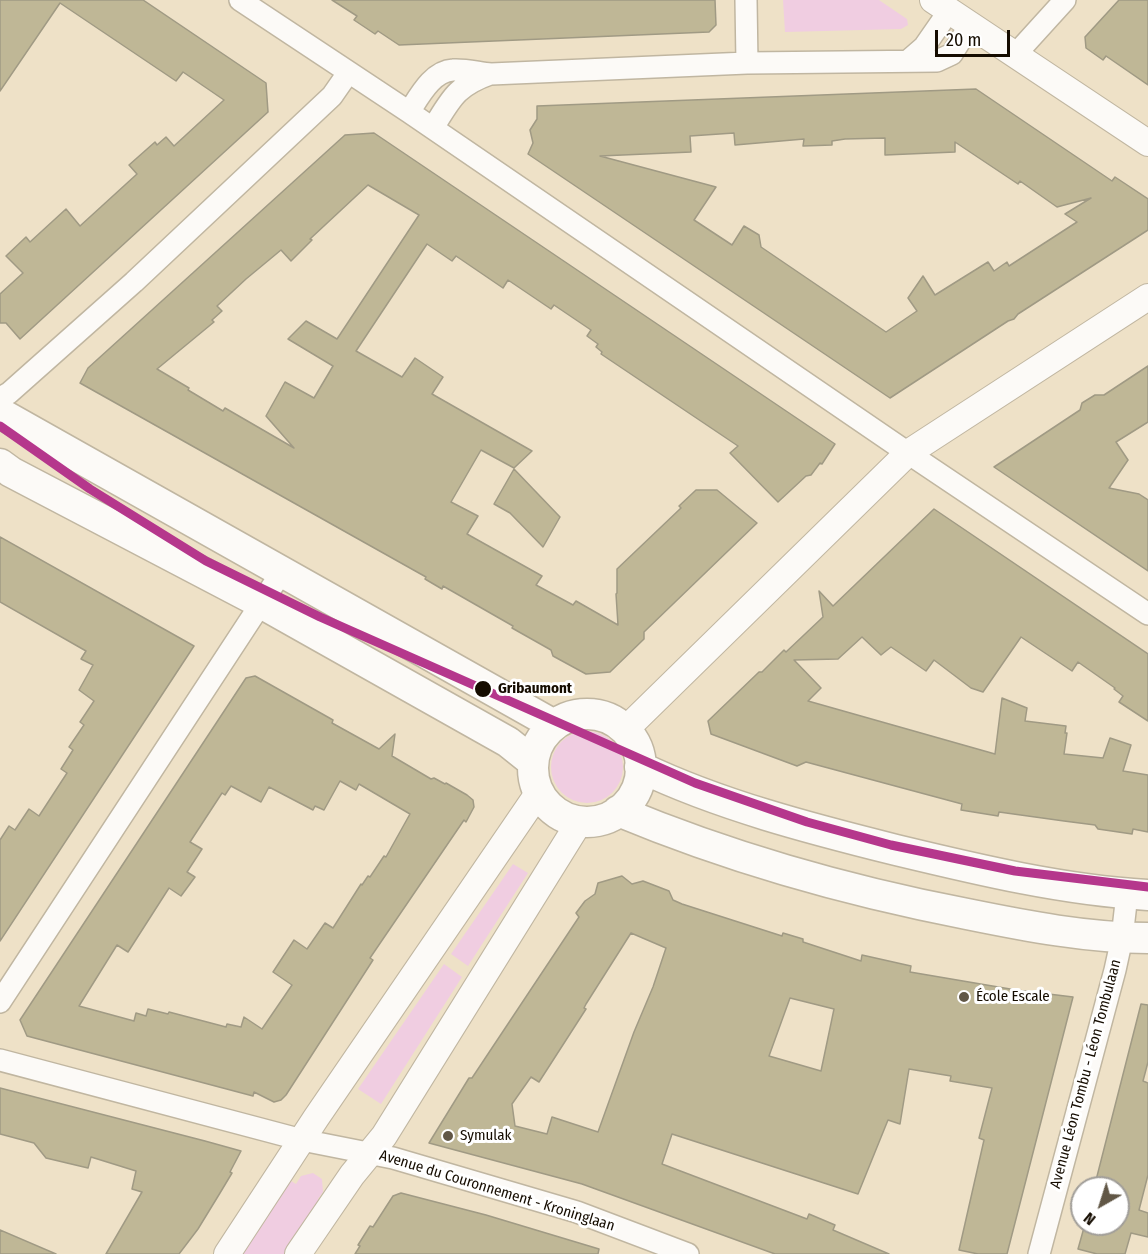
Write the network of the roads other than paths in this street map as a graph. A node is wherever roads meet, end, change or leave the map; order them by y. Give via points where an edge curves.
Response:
1 (240, 0) edge
2 (746, 0) edge
3 (1065, 0) edge
4 (941, 6) edge
5 (970, 25) junction
6 (1016, 55) junction
7 (909, 60) junction
8 (747, 63) junction
9 (348, 73) junction
10 (491, 74) junction
11 (409, 112) junction
12 (433, 128) junction
13 (1148, 144) edge
14 (1148, 297) edge
15 (0, 398) edge
16 (0, 413) edge
17 (908, 453) junction
18 (0, 464) edge
19 (281, 573) junction
20 (261, 603) junction
21 (1148, 614) edge
22 (554, 725) junction
23 (625, 730) junction
24 (533, 762) junction
25 (640, 767) junction
26 (539, 792) junction
27 (618, 812) junction
28 (580, 821) junction
29 (1137, 894) edge
30 (1135, 938) edge
31 (0, 1002) edge
32 (0, 1060) edge
33 (302, 1140) junction
34 (370, 1153) junction
35 (227, 1254) edge
36 (298, 1254) edge
37 (688, 1254) edge
38 (1039, 1254) edge

1 - 9 street
2 - 8 street
3 - 6 street
4 - 5 street
4 - 7 street via 924,47
5 - 6 street
5 - 7 street via 951,54 937,61
6 - 13 street
7 - 8 street
8 - 10 street
9 - 11 street
9 - 15 street via 332,96 134,282
10 - 11 street via 451,70 438,76
10 - 12 street via 459,89
11 - 12 street
12 - 17 street
14 - 17 street
16 - 19 main road
17 - 21 street
17 - 23 street
18 - 20 main road
19 - 20 street
19 - 22 main road
20 - 24 main road via 508,742
20 - 31 street
22 - 23 main road via 582,714 613,721
22 - 24 main road via 543,736
23 - 25 main road via 639,753
24 - 26 main road
25 - 27 main road via 635,793
25 - 29 main road via 821,831 962,866 1063,886
26 - 28 main road via 563,816
26 - 33 street
27 - 28 main road via 605,819
27 - 30 main road via 775,868 908,903 1017,924
28 - 34 street
29 - 30 street, Avenue Léon Tombu - Léon Tombulaan
30 - 38 street, Avenue Léon Tombu - Léon Tombulaan
32 - 33 street, Avenue du Couronnement - Kroninglaan
33 - 34 street, Avenue du Couronnement - Kroninglaan
33 - 35 street
34 - 36 street
34 - 37 street, Avenue du Couronnement - Kroninglaan via 577,1212

